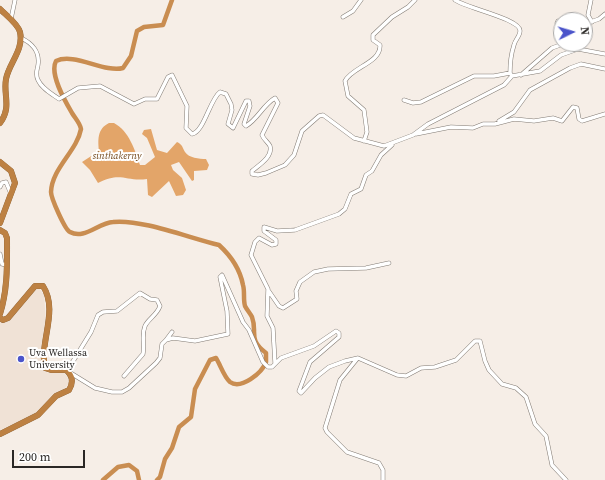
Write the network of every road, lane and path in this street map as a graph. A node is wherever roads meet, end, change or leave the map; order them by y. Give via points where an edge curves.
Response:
1 (15, 0) edge
2 (361, 0) edge
3 (415, 0) edge
4 (455, 0) edge
5 (591, 0) edge
6 (0, 9) edge
7 (589, 12) edge
8 (605, 14) edge
9 (342, 17) dead end
10 (11, 20) junction
11 (593, 21) edge
12 (21, 38) junction
13 (553, 48) edge
14 (605, 54) edge
15 (605, 69) edge
16 (511, 74) junction
17 (520, 76) junction
18 (404, 100) dead end
19 (605, 114) edge
20 (0, 123) edge
21 (495, 124) junction
22 (413, 135) junction
23 (364, 140) junction
24 (393, 144) junction
25 (0, 162) edge
26 (0, 188) edge
27 (12, 194) junction
28 (0, 223) edge
29 (0, 230) edge
30 (0, 254) edge
31 (389, 263) dead end
32 (7, 265) junction
33 (268, 289) junction
34 (0, 314) edge
35 (0, 318) edge
36 (172, 332) dead end
37 (166, 340) junction
38 (358, 358) junction
39 (275, 363) junction
40 (68, 371) junction
41 (124, 376) dead end
42 (0, 434) edge
43 (383, 480) edge
44 (566, 480) edge

1 - 10 street
2 - 9 street via 352,11
3 - 23 street via 373,35 373,40 380,45 377,54 372,61 351,73 345,81 348,96 364,110 367,132
4 - 16 street via 519,26 520,31 513,46
5 - 7 street
6 - 10 highway
8 - 11 street
10 - 12 highway via 19,28
12 - 20 highway via 16,59 6,80 7,106
12 - 23 street via 31,43 38,56 38,81 59,99 78,88 100,86 134,104 145,99 156,99 168,77 172,76 187,106 186,128 192,134 197,132 220,92 226,94 231,104 228,124 233,128 246,101 249,101 250,106 244,124 246,126 275,98 278,103 262,135 269,145 269,153 252,171 254,175 266,174 285,165 294,155 302,131 319,116 323,115 354,138
13 - 17 street
14 - 17 street via 578,49 561,55 540,71
15 - 21 street via 582,64 570,68 530,90 514,112
16 - 17 street
16 - 18 street via 474,76 421,102
16 - 22 street via 504,85 428,124
19 - 21 street via 582,120 579,119 577,108 573,107 562,121 553,118 534,122 519,118
21 - 22 street via 483,124 472,128 451,127
22 - 24 street
23 - 24 street via 384,146
24 - 33 street via 381,155 372,171 366,175 361,188 351,194 345,209 339,214 296,230 277,231 263,227 264,231 276,240 276,244 272,245 259,238 251,255
25 - 27 highway via 14,177
26 - 27 street via 2,183 6,182
27 - 28 highway
29 - 32 highway via 7,238
30 - 32 street via 2,264
31 - 33 street via 366,268 314,272 300,282 296,291 297,299 283,308
32 - 34 highway via 4,303
33 - 39 street via 267,316 273,328
35 - 40 highway via 8,318 31,289 38,285 43,286 49,312 45,368
36 - 37 street
37 - 39 street via 173,338 195,341 228,334 227,311 220,276 222,275 264,363 270,368
37 - 40 street via 162,344 160,358 156,363 122,392 95,388
38 - 39 street via 329,367 302,393 299,391 308,366 339,337 338,332
38 - 43 street via 340,380 325,428 347,452 379,463 383,470
38 - 44 street via 406,376 421,368 435,367 456,360 475,341 480,341 489,370 502,384 516,388 526,397 535,424 546,436 552,465
40 - 41 street via 98,315 123,308 140,293 157,300 160,306 145,327 142,336 143,354
40 - 42 highway via 72,382 69,390 56,396 38,415

